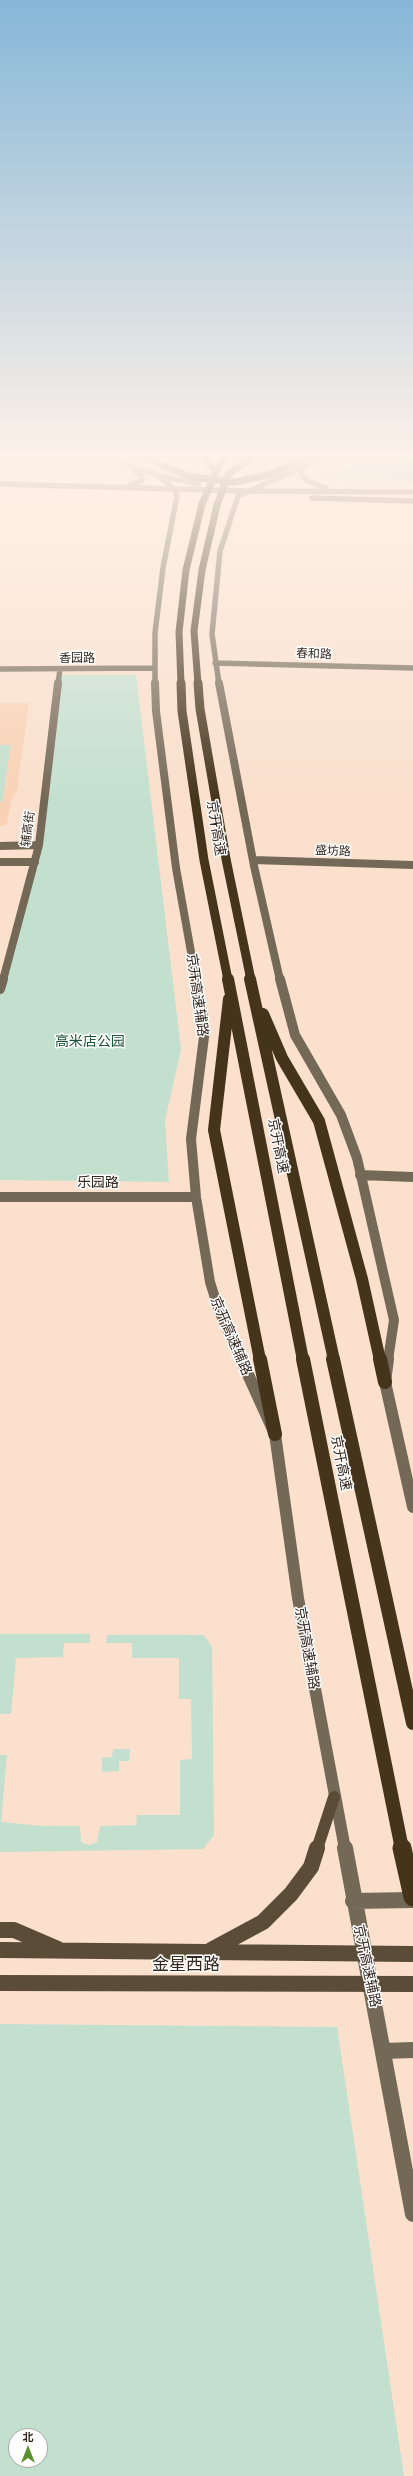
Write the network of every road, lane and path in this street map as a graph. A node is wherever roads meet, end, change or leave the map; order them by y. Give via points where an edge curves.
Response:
1 (163, 569) edge
2 (186, 569) edge
3 (202, 569) edge
4 (218, 569) edge
5 (215, 665) junction
6 (154, 668) junction
7 (413, 668) edge
8 (0, 669) edge
9 (60, 669) junction
10 (413, 673) edge
11 (39, 845) junction
12 (0, 846) edge
13 (0, 862) edge
14 (35, 862) junction
15 (253, 863) junction
16 (413, 865) edge
17 (413, 870) edge
18 (252, 986) junction
19 (230, 988) junction
20 (0, 989) edge
21 (360, 1174) junction
22 (413, 1177) edge
23 (0, 1197) edge
24 (196, 1197) junction
25 (385, 1382) junction
26 (275, 1434) junction
27 (413, 1507) edge
28 (413, 1723) edge
29 (334, 1797) junction
30 (413, 1899) edge
31 (353, 1900) junction
32 (0, 1930) edge
33 (0, 1950) edge
34 (62, 1950) junction
35 (211, 1950) junction
36 (366, 1954) junction
37 (413, 1954) edge
38 (0, 1983) edge
39 (372, 1984) junction
40 (413, 1984) edge
41 (413, 2050) edge
42 (384, 2051) junction
43 (413, 2214) edge

1 - 6 main road, 京开高速辅路 via 155,633
2 - 19 highway, 京开高速, bridge via 179,632 182,711 204,860
3 - 18 highway, 京开高速, bridge via 194,631 200,709 226,859
4 - 5 main road via 212,634
5 - 7 main road, 春和路
5 - 10 main road, 春和路
5 - 15 main road
6 - 9 main road, 香园路
6 - 24 main road, 京开高速辅路 via 156,711 176,868 205,1029 191,1139
8 - 9 main road, 香园路
9 - 11 main road, 辅高街
11 - 12 main road
11 - 14 main road, 辅高街
13 - 14 main road
14 - 20 main road, 辅高街
15 - 16 main road, 盛坊路
15 - 17 main road, 盛坊路
15 - 21 main road via 295,1035 341,1115
18 - 25 highway via 282,1058 319,1121 360,1272
18 - 28 highway, 京开高速
19 - 26 highway via 214,1130
19 - 30 highway, 京开高速 via 389,1790
21 - 22 main road
21 - 25 main road via 394,1320
23 - 24 main road, 乐园路
24 - 26 main road, 京开高速辅路 via 210,1282 219,1311
25 - 27 main road
26 - 29 main road, 京开高速辅路 via 298,1598
29 - 31 main road, 京开高速辅路
29 - 35 main road via 311,1867 291,1894 263,1922
30 - 31 main road
31 - 36 main road, 京开高速辅路
32 - 34 main road via 14,1930
33 - 34 main road, 金星西路
34 - 35 main road, 金星西路
35 - 36 main road, 金星西路
36 - 37 main road, 金星西路
36 - 39 main road, 京开高速辅路
38 - 39 main road, 金星西路
39 - 40 main road, 金星西路
39 - 42 main road, 京开高速辅路
41 - 42 main road
42 - 43 main road, 京开高速辅路

